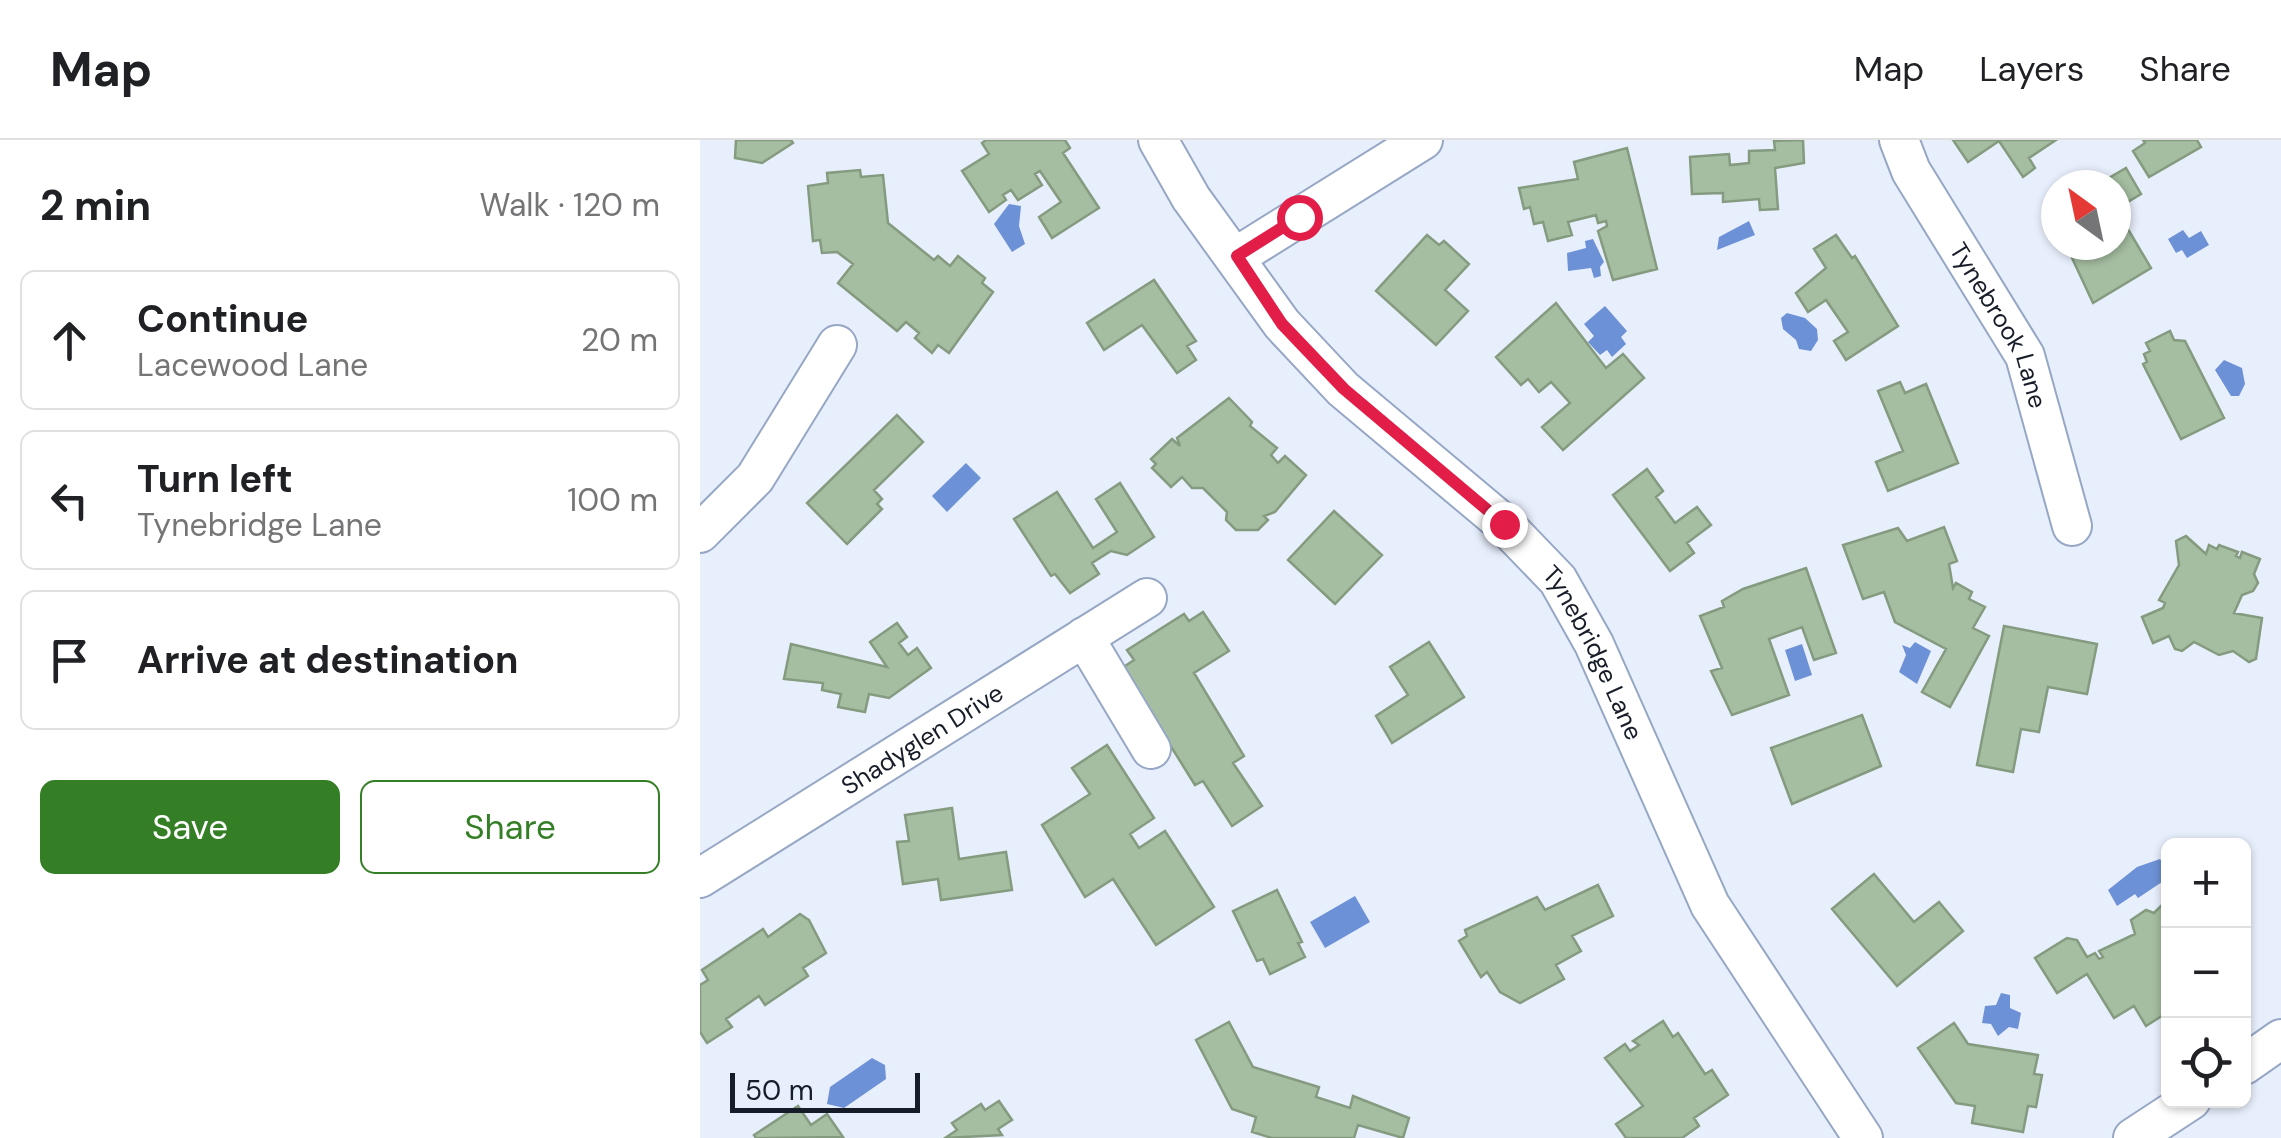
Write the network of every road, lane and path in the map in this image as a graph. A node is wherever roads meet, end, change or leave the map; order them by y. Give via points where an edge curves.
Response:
1 (1158, 140) edge
2 (1423, 140) edge
3 (1899, 140) edge
4 (1237, 256) junction
5 (836, 345) dead end
6 (2072, 526) dead end
7 (700, 533) edge
8 (1146, 598) dead end
9 (1084, 638) junction
10 (1152, 749) dead end
11 (700, 878) edge
12 (2281, 1040) edge
13 (2251, 1060) edge
14 (2179, 1108) edge
15 (1863, 1138) edge
16 (2133, 1138) edge

1 - 4 street, Tynebridge Lane via 1191,198
2 - 4 street
3 - 6 street, Tynebrook Lane via 1911,171 2025,356
4 - 15 street, Tynebridge Lane via 1282,324 1344,389 1504,524 1558,580 1594,644 1710,905
5 - 7 street via 755,478
8 - 9 street, Shadyglen Drive
9 - 10 street
9 - 11 street, Shadyglen Drive
12 - 13 street
14 - 16 street

